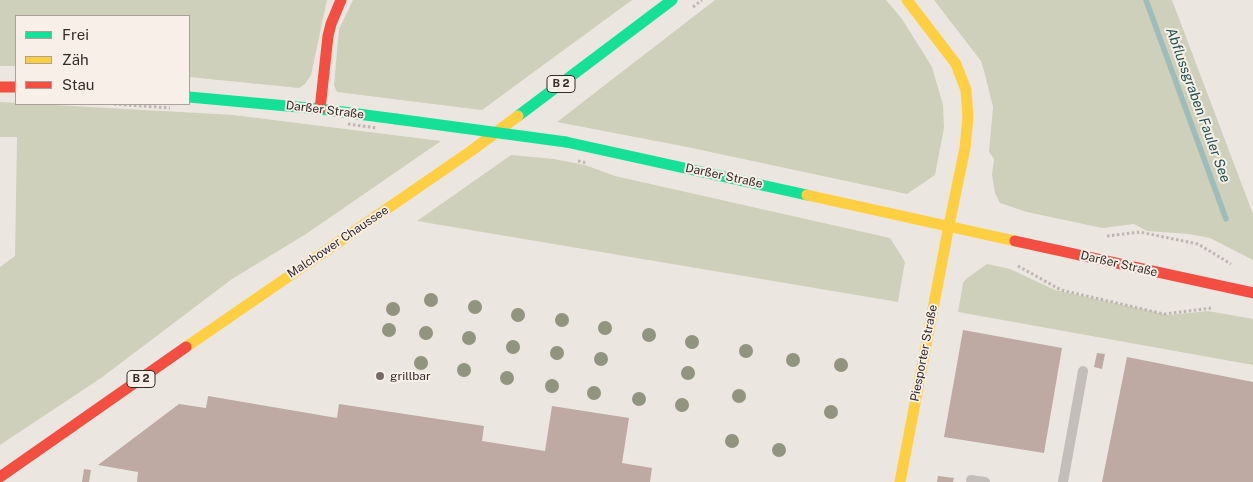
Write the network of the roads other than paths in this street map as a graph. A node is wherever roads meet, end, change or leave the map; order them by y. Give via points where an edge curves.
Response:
1 (341, 0) edge
2 (672, 0) edge
3 (907, 0) edge
4 (0, 87) edge
5 (15, 88) edge
6 (190, 97) edge
7 (320, 109) junction
8 (949, 225) junction
9 (1253, 293) edge
10 (1083, 371) dead end
11 (0, 477) edge
12 (971, 480) dead end
13 (900, 482) edge
14 (984, 482) edge
15 (1063, 482) edge

1 - 7 main road via 328,36
2 - 11 main road, Malchower Chaussee / B 2 via 471,150
3 - 8 main road, Piesporter Straße via 956,64 966,90 965,148
4 - 5 main road
6 - 7 main road, Darßer Straße
7 - 8 main road, Darßer Straße, bridge via 566,142
8 - 9 main road, Darßer Straße
8 - 13 main road, Piesporter Straße
10 - 15 lane
12 - 14 lane

